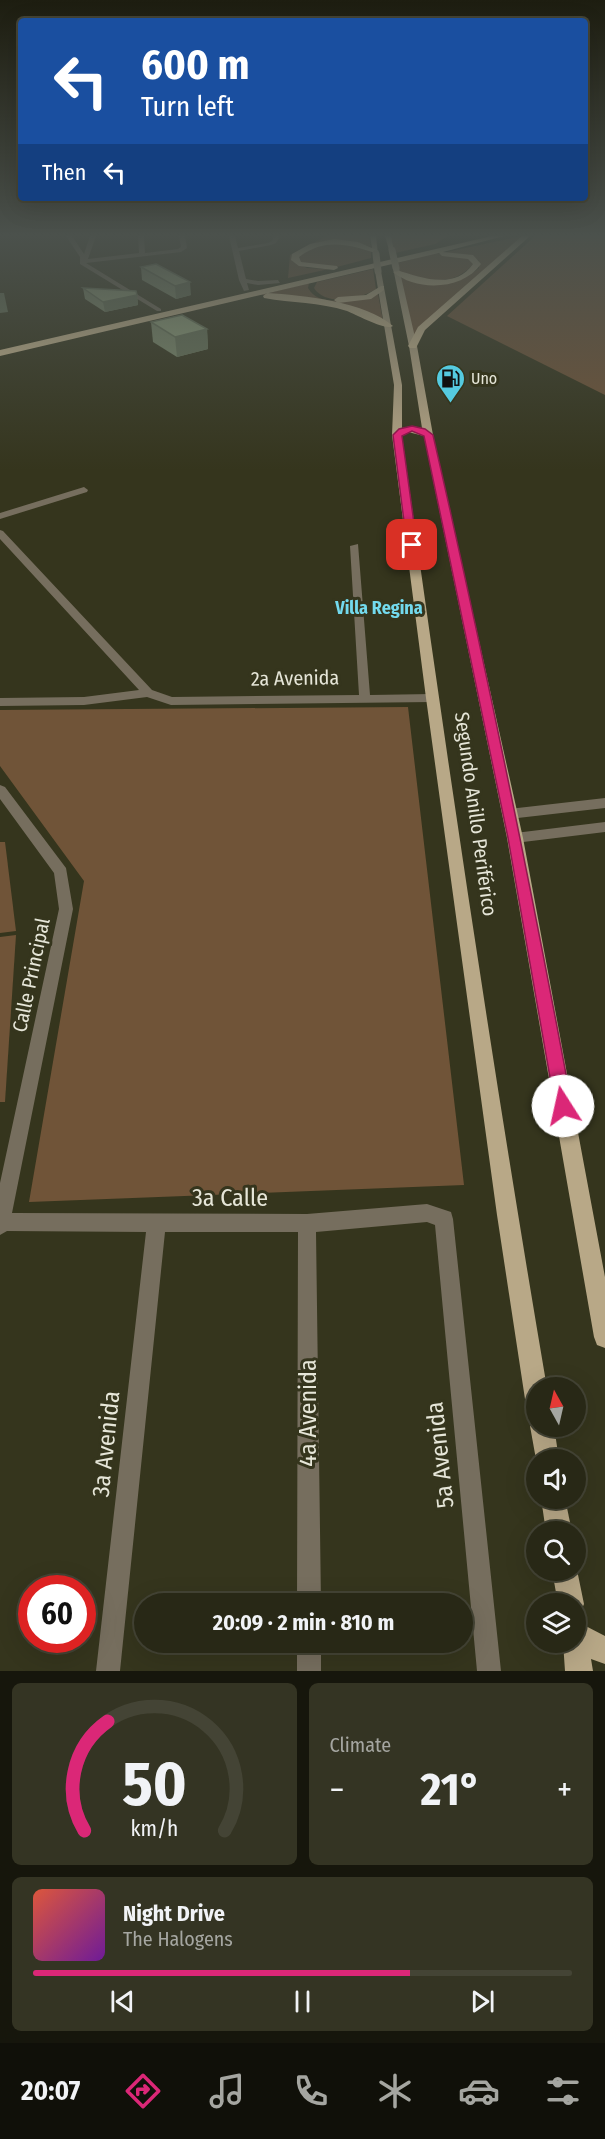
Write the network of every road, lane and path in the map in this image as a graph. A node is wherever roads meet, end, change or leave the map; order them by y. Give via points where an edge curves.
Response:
1 (142, 314) edge
2 (158, 314) edge
3 (368, 314) edge
4 (386, 314) edge
5 (406, 314) edge
6 (438, 314) edge
7 (389, 326) junction
8 (413, 346) junction
9 (2, 348) edge
10 (398, 435) junction
11 (428, 435) junction
12 (84, 490) dead end
13 (0, 516) edge
14 (0, 533) edge
15 (355, 546) dead end
16 (153, 696) junction
17 (432, 698) junction
18 (365, 700) junction
19 (0, 702) edge
20 (0, 790) edge
21 (605, 803) edge
22 (509, 814) junction
23 (605, 827) edge
24 (515, 838) junction
25 (307, 1223) junction
26 (0, 1224) edge
27 (156, 1224) junction
28 (446, 1233) joint
29 (605, 1337) edge
30 (533, 1377) edge
31 (309, 1593) edge
32 (586, 1641) edge
33 (605, 1650) edge
34 (309, 1653) edge
35 (577, 1653) edge
36 (108, 1671) edge
37 (309, 1671) edge
38 (489, 1671) edge
39 (579, 1671) edge

1 - 9 highway
2 - 9 highway
3 - 7 highway
4 - 7 main road, Segundo Anillo Periférico
5 - 8 main road, Segundo Anillo Periférico
6 - 8 highway via 422,328
7 - 10 main road, Segundo Anillo Periférico via 398,385
8 - 11 main road, Segundo Anillo Periférico
10 - 11 main road via 412,429
10 - 17 main road, Segundo Anillo Periférico
11 - 22 main road, Segundo Anillo Periférico
12 - 13 street
14 - 16 street
15 - 18 street
16 - 18 street, 2a Avenida via 171,701
16 - 19 street, 2a Avenida
17 - 18 street, 2a Avenida
17 - 30 main road, Segundo Anillo Periférico
20 - 26 street, Calle Principal via 61,872 66,909
21 - 22 street
22 - 24 main road, Segundo Anillo Periférico
23 - 24 street
24 - 29 main road, Segundo Anillo Periférico
25 - 27 street, 3a Calle
25 - 28 street, 3a Calle via 427,1213 444,1219
25 - 31 street, 4a Avenida
26 - 27 street, 3a Calle
27 - 36 street, 3a Avenida
28 - 38 street, 5a Avenida
32 - 33 main road
34 - 37 street
35 - 39 main road

